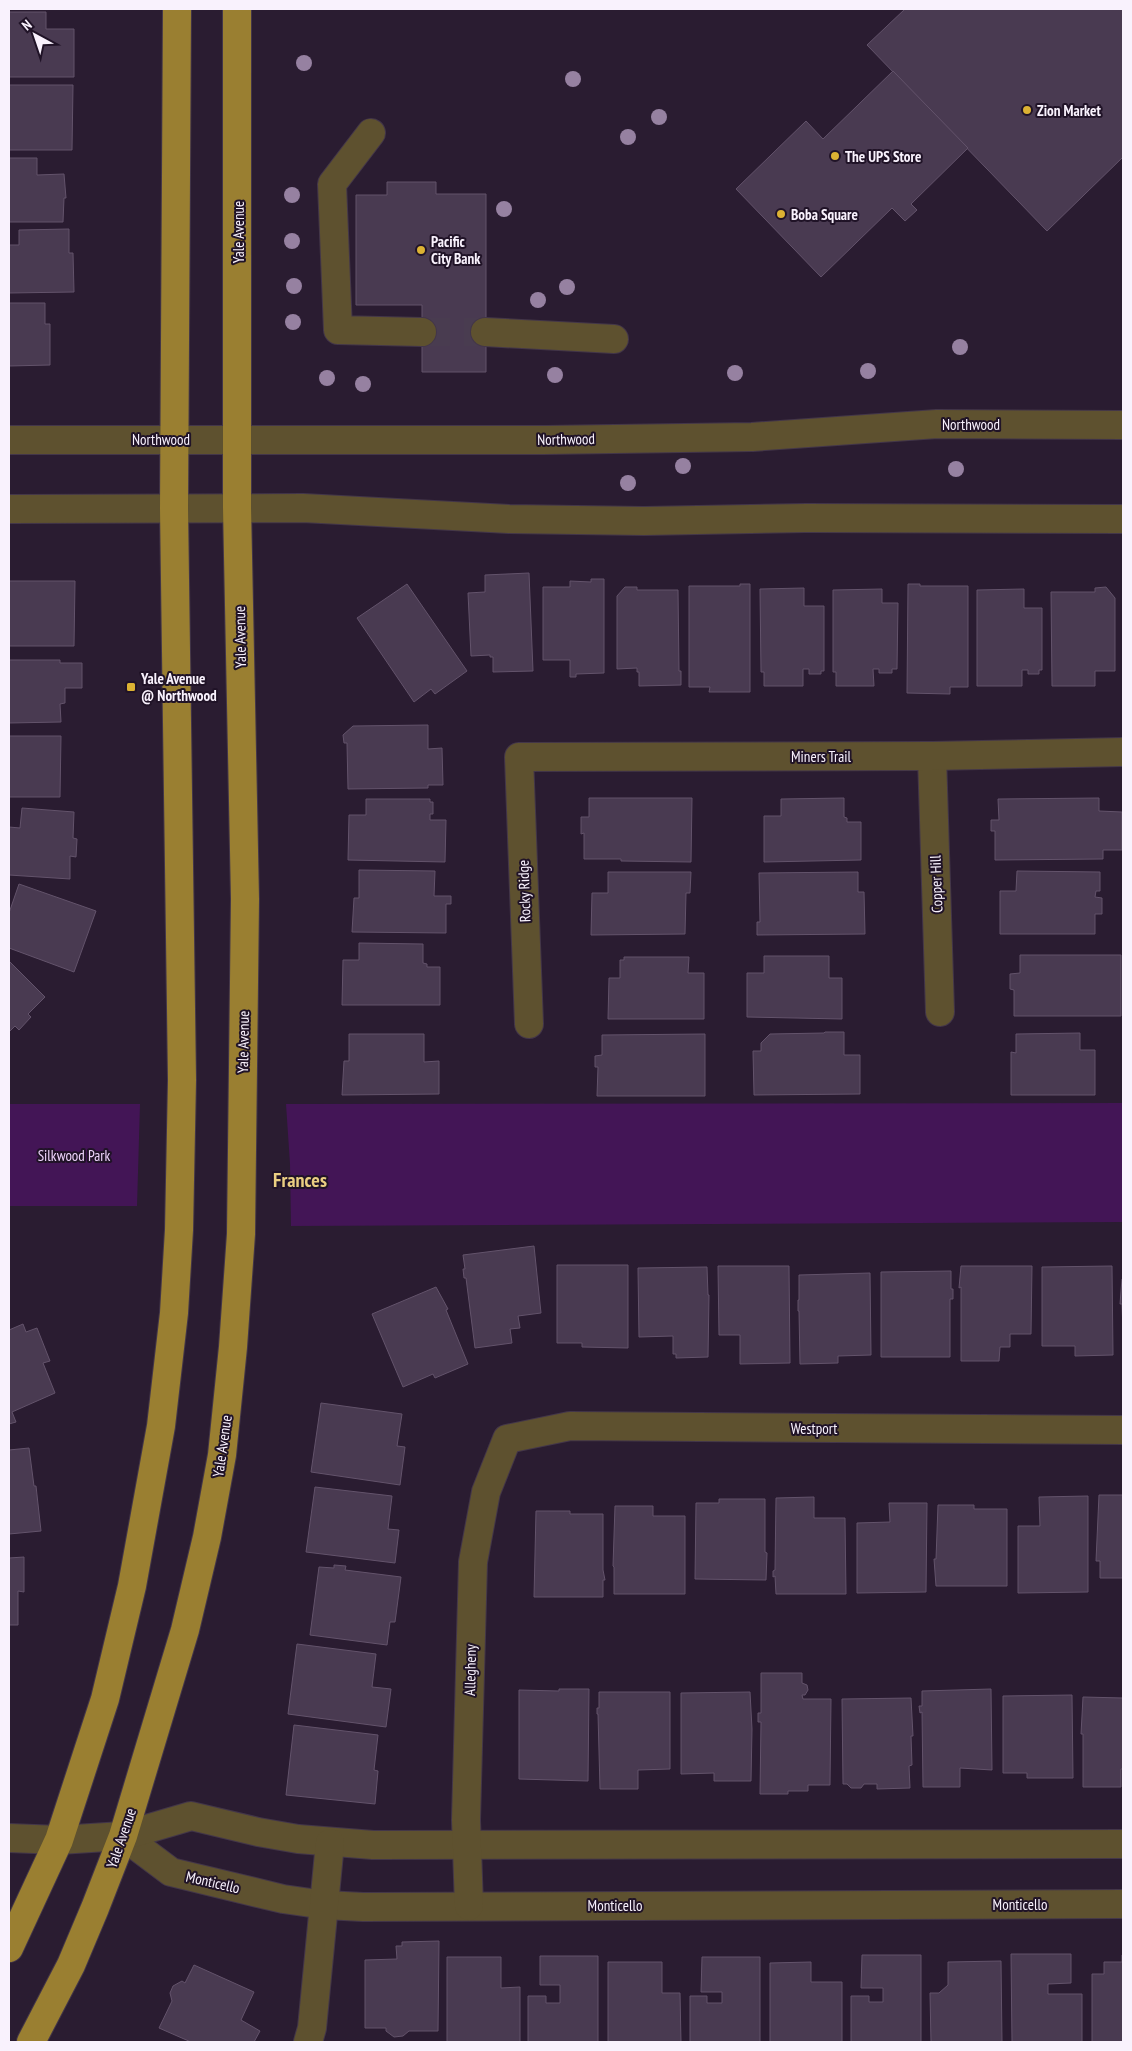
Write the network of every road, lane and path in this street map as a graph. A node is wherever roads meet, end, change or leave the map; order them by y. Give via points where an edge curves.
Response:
1 (177, 9) edge
2 (237, 9) edge
3 (371, 133) dead end
4 (422, 332) tunnel mouth
5 (486, 332) tunnel mouth
6 (614, 339) dead end
7 (1123, 425) edge
8 (175, 439) junction
9 (238, 439) junction
10 (9, 440) edge
11 (238, 507) junction
12 (174, 508) junction
13 (9, 509) edge
14 (1123, 519) edge
15 (1123, 752) edge
16 (932, 756) junction
17 (519, 758) joint
18 (940, 1012) dead end
19 (529, 1024) dead end
20 (1123, 1430) edge
21 (507, 1439) joint
22 (123, 1836) junction
23 (9, 1838) edge
24 (59, 1840) junction
25 (330, 1843) junction
26 (1123, 1844) edge
27 (467, 1847) junction
28 (325, 1904) junction
29 (1123, 1904) edge
30 (469, 1906) junction
31 (9, 1948) edge
32 (31, 2042) edge
33 (308, 2042) edge

1 - 8 main road
2 - 9 main road, Yale Avenue
3 - 4 street via 332,184 338,330
5 - 6 street
7 - 9 street, Northwood via 937,424 752,437
8 - 9 street, Northwood
8 - 10 street, Northwood
8 - 12 main road
9 - 11 main road, Yale Avenue
11 - 12 street
11 - 14 street via 548,519
11 - 22 main road, Yale Avenue via 245,899 241,1234 234,1347 222,1455 207,1537 185,1630
12 - 13 street
12 - 24 main road via 182,1080 174,1313 161,1426 132,1586 105,1699
15 - 16 street, Miners Trail
16 - 17 street, Miners Trail
16 - 18 street, Copper Hill
17 - 19 street, Rocky Ridge
20 - 21 street, Westport via 570,1426
21 - 27 street, Allegheny via 486,1492 473,1562
22 - 24 street
22 - 25 street via 192,1816 258,1832
22 - 28 street, Monticello via 170,1872 284,1899
22 - 32 main road, Yale Avenue via 71,1965
23 - 24 street
24 - 31 main road
25 - 27 street
25 - 28 street
26 - 27 street
27 - 30 street, Allegheny
28 - 30 street, Monticello
28 - 33 street
29 - 30 street, Monticello

